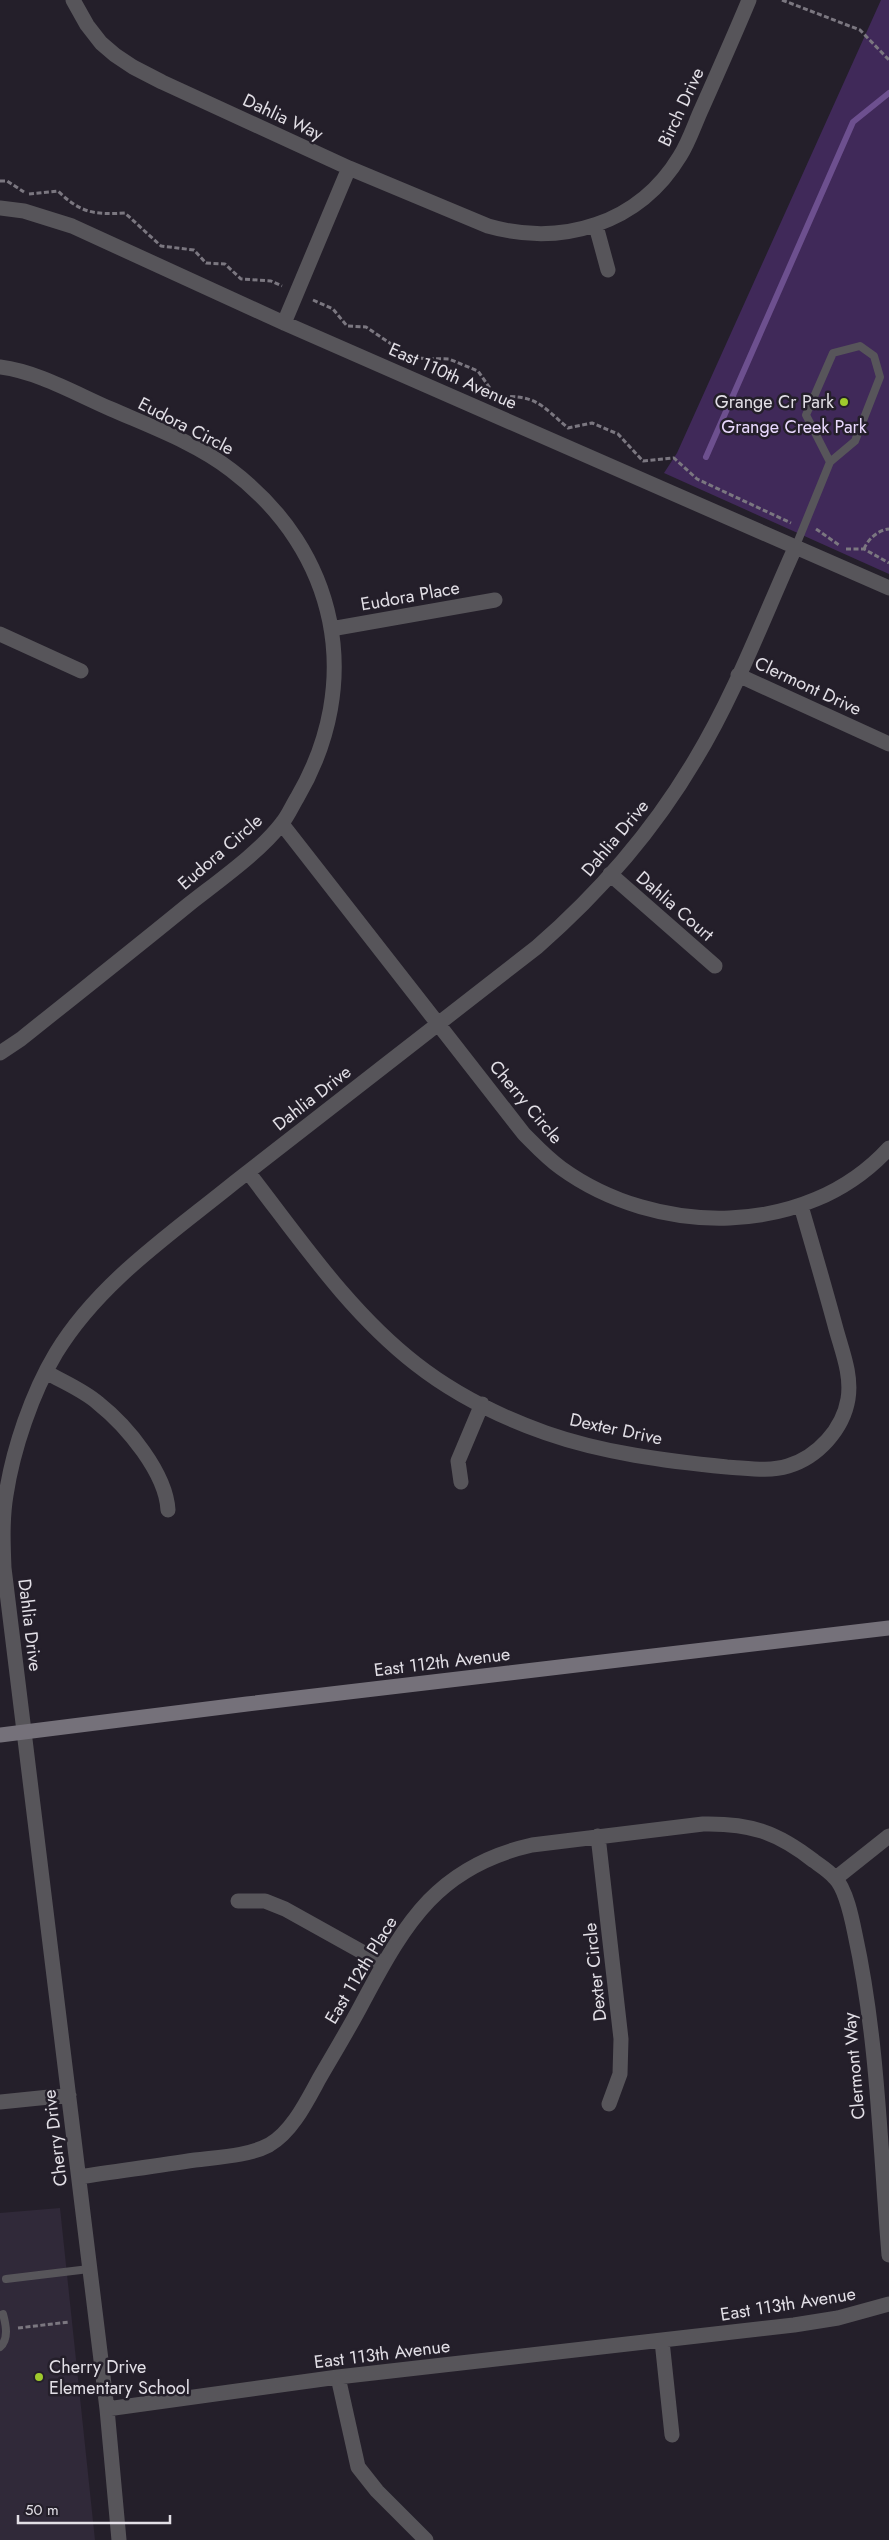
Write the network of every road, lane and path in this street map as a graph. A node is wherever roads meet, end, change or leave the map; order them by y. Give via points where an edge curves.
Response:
1 (73, 0) edge
2 (749, 0) edge
3 (782, 0) edge
4 (889, 60) edge
5 (349, 168) junction
6 (0, 181) edge
7 (0, 208) edge
8 (596, 226) junction
9 (608, 270) dead end
10 (296, 293) junction
11 (284, 323) junction
12 (0, 367) edge
13 (830, 462) junction
14 (803, 528) junction
15 (889, 529) edge
16 (795, 548) junction
17 (864, 549) junction
18 (889, 563) edge
19 (889, 588) edge
20 (495, 600) dead end
21 (331, 628) junction
22 (0, 634) edge
23 (81, 671) dead end
24 (738, 675) junction
25 (889, 744) edge
26 (282, 824) junction
27 (610, 874) junction
28 (715, 966) dead end
29 (438, 1023) junction
30 (0, 1053) edge
31 (889, 1148) edge
32 (248, 1172) junction
33 (801, 1206) junction
34 (46, 1372) junction
35 (482, 1404) junction
36 (461, 1482) dead end
37 (3, 1496) edge
38 (168, 1510) dead end
39 (889, 1628) edge
40 (25, 1732) junction
41 (0, 1735) edge
42 (598, 1836) junction
43 (889, 1836) edge
44 (836, 1878) junction
45 (238, 1901) dead end
46 (382, 1963) junction
47 (69, 2095) junction
48 (0, 2102) edge
49 (609, 2104) dead end
50 (79, 2177) junction
51 (889, 2255) edge
52 (89, 2268) junction
53 (6, 2279) dead end
54 (889, 2304) edge
55 (4, 2314) dead end
56 (69, 2322) dead end
57 (7, 2329) junction
58 (662, 2341) junction
59 (0, 2347) edge
60 (338, 2377) junction
61 (107, 2409) junction
62 (672, 2435) dead end
63 (119, 2540) edge
64 (426, 2540) edge

1 - 5 street, Dahlia Way via 102,43 133,67
2 - 8 street, Birch Drive via 680,156 634,206
3 - 4 path via 860,30
5 - 8 street, Birch Drive via 511,233 557,233
5 - 10 street
6 - 10 path via 7,181 26,194 58,191 71,204 98,214 125,213 161,246 194,250 206,263 225,264 241,279 271,281
7 - 11 street, East 110th Avenue via 24,211 72,226
8 - 9 street
10 - 11 street
10 - 14 path via 333,309 347,326 366,327 412,358 449,359 478,371 496,397 519,395 538,403 568,428 592,423 618,434 643,461 674,458 697,480
11 - 16 street, East 110th Avenue
12 - 21 street, Eudora Circle via 36,376 165,433 232,470 271,506 302,549 319,584
13 - 13 lane via 855,441 880,377 874,356 860,346 833,353 806,415
13 - 14 lane
14 - 16 lane
14 - 17 path via 819,529 844,549
15 - 17 path via 868,540
16 - 19 street, East 110th Avenue
16 - 24 street, Dahlia Drive
17 - 18 path
20 - 21 street, Eudora Place
21 - 26 street, Eudora Circle via 335,682 326,735 311,774
22 - 23 street
24 - 25 street, Clermont Drive
24 - 27 street, Dahlia Drive via 716,722 677,790 630,854
26 - 29 street, Cherry Circle
26 - 30 street, Eudora Circle via 241,863
27 - 28 street, Dahlia Court
27 - 29 street, Dahlia Drive via 570,918 537,947
29 - 32 street, Dahlia Drive
29 - 33 street, Cherry Circle via 524,1134 562,1169 600,1191 635,1206 688,1218 750,1216
31 - 33 street, Cherry Circle via 847,1183
32 - 34 street, Dahlia Drive via 152,1248 96,1299 74,1326
32 - 35 street, Dexter Drive via 360,1312 417,1365
33 - 35 street, Dexter Drive via 849,1385 839,1425 819,1448 803,1460 788,1466 757,1469 612,1451 544,1432
34 - 37 street, Dahlia Drive via 36,1392
34 - 38 street via 85,1393 112,1415 165,1488
35 - 36 street via 458,1461
37 - 40 street, Dahlia Drive via 4,1568
39 - 40 street, East 112th Avenue
40 - 41 street, East 112th Avenue
40 - 47 street, Cherry Drive
42 - 44 street, East 112th Place via 703,1824 727,1823 756,1828 779,1837
42 - 46 street, East 112th Place via 507,1850 475,1864 436,1893 404,1930
42 - 49 street, Dexter Circle via 621,2039 620,2074
43 - 44 street
44 - 51 street, Clermont Way via 850,1910 864,1976
45 - 46 street via 265,1901 285,1909
46 - 50 street, East 112th Place via 307,2100 276,2140 257,2149 228,2156
47 - 48 street
47 - 50 street, Cherry Drive
50 - 52 street, Cherry Drive
52 - 53 lane
52 - 61 street, Cherry Drive
54 - 58 street, East 113th Avenue via 838,2318
55 - 57 lane
56 - 57 path
57 - 59 lane via 4,2344
58 - 60 street, East 113th Avenue
58 - 62 street
60 - 61 street, East 113th Avenue
60 - 64 street via 358,2467
61 - 63 street, Cherry Drive

